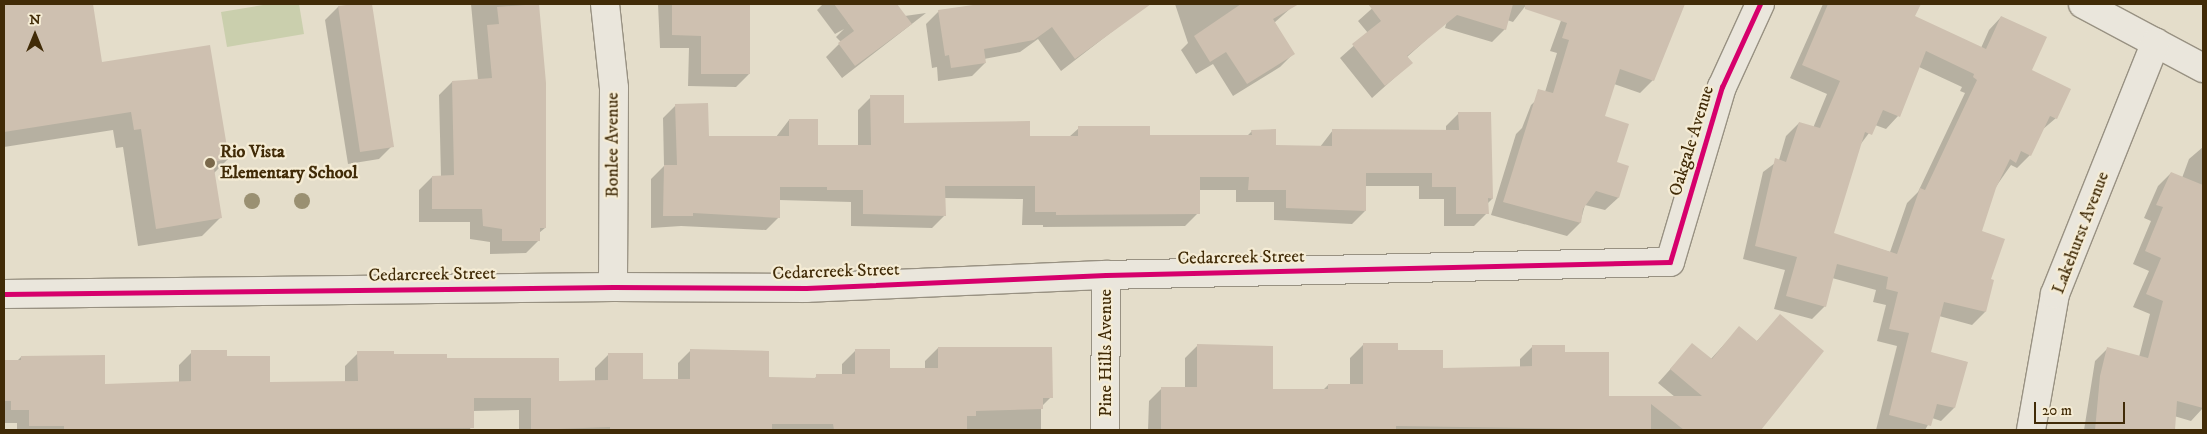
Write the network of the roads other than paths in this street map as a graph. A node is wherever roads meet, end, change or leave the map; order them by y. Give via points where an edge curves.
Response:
1 (605, 4) edge
2 (1760, 4) edge
3 (2083, 4) edge
4 (2156, 42) junction
5 (2203, 68) edge
6 (1670, 262) joint
7 (1106, 275) junction
8 (613, 287) junction
9 (4, 294) edge
10 (1105, 430) edge
11 (2031, 430) edge

1 - 8 street, Bonlee Avenue via 614,88
2 - 6 street, Oakgale Avenue via 1722,87
3 - 4 street
4 - 5 street
4 - 11 street, Lakehurst Avenue via 2055,294
6 - 7 street, Cedarcreek Street
7 - 8 street, Cedarcreek Street via 806,288
7 - 10 street, Pine Hills Avenue
8 - 9 street, Cedarcreek Street

